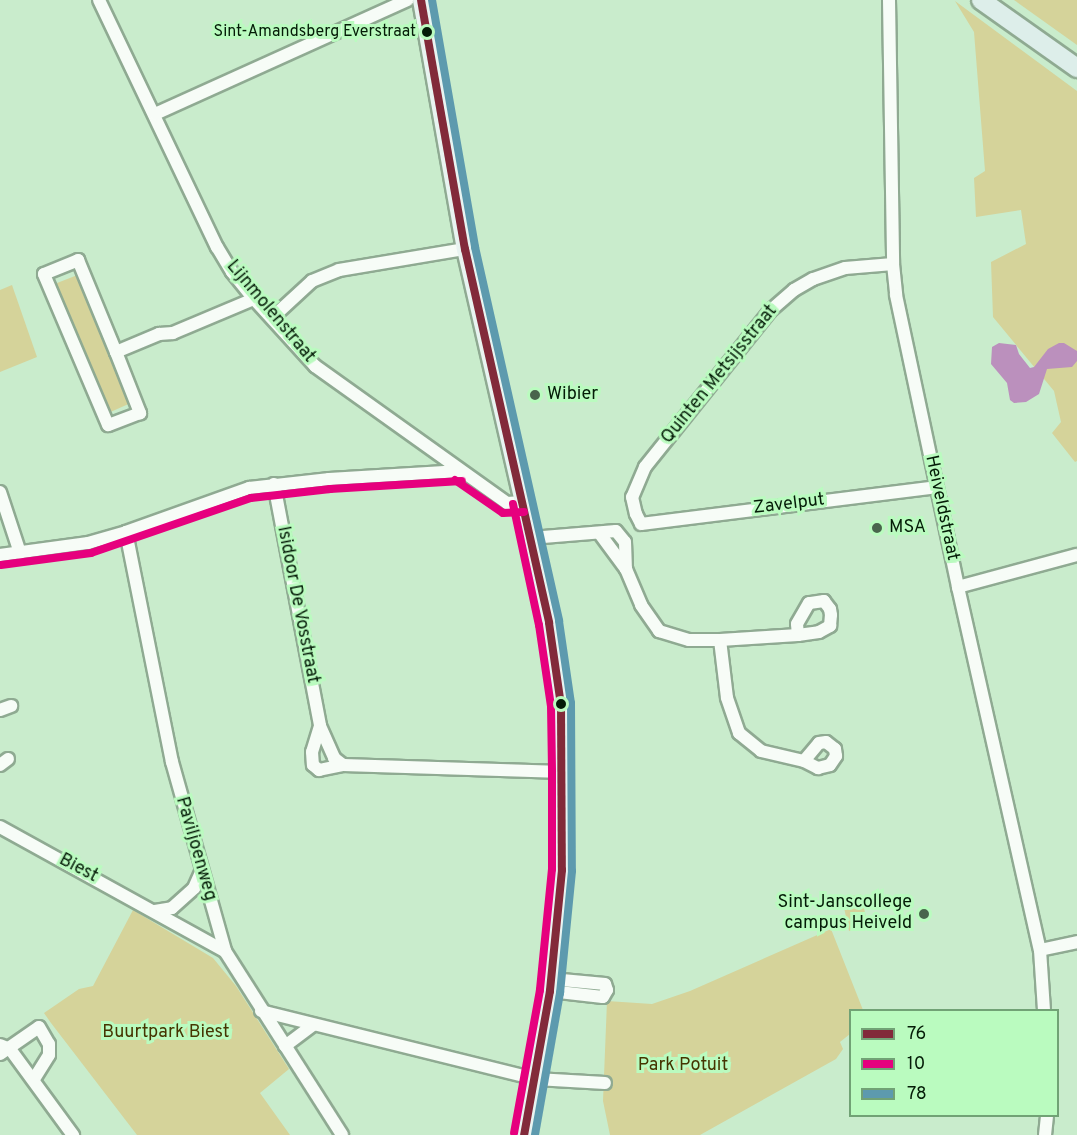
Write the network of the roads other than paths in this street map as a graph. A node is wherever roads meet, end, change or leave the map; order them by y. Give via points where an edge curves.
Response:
1 (99, 0) edge
2 (408, 0) edge
3 (421, 0) edge
4 (889, 0) edge
5 (981, 0) edge
6 (1077, 68) edge
7 (155, 114) junction
8 (465, 249) junction
9 (893, 264) junction
10 (254, 299) junction
11 (273, 317) junction
12 (116, 352) junction
13 (461, 471) junction
14 (274, 484) junction
15 (936, 487) junction
16 (0, 492) edge
17 (522, 502) junction
18 (641, 524) joint
19 (126, 532) junction
20 (600, 534) junction
21 (531, 538) junction
22 (20, 553) junction
23 (0, 555) edge
24 (1077, 555) edge
25 (626, 569) junction
26 (957, 587) junction
27 (798, 635) dead end
28 (720, 640) junction
29 (320, 726) junction
30 (804, 762) dead end
31 (343, 765) junction
32 (563, 772) junction
33 (0, 827) edge
34 (201, 872) junction
35 (155, 911) junction
36 (1077, 942) edge
37 (1040, 950) junction
38 (225, 951) junction
39 (1044, 1009) edge
40 (261, 1011) junction
41 (313, 1025) junction
42 (285, 1046) junction
43 (3, 1049) edge
44 (34, 1079) junction
45 (536, 1079) junction
46 (605, 1083) dead end
47 (1047, 1117) edge
48 (74, 1135) edge
49 (342, 1135) edge
50 (524, 1135) edge
51 (1045, 1135) edge

1 - 7 street, Lijnmolenstraat
2 - 7 street
3 - 8 main road
4 - 9 street, Heiveldstraat
5 - 6 main road
7 - 10 street, Lijnmolenstraat via 218,247
8 - 11 street via 339,270 312,281
8 - 17 main road
9 - 15 street, Heiveldstraat
9 - 18 street, Quinten Metsijsstraat via 845,268 813,279 770,311 645,467 632,497
10 - 11 street, Lijnmolenstraat
10 - 12 street
11 - 13 street, Lijnmolenstraat via 315,366
12 - 12 street via 78,260 44,274 108,425 140,413
13 - 14 street
13 - 17 street, Lijnmolenstraat via 507,503
14 - 19 street via 249,488
14 - 29 street, Isidoor De Vosstraat
15 - 18 street, Zavelput
15 - 26 street, Heiveldstraat
16 - 22 street
17 - 21 main road
19 - 22 street via 88,543
19 - 34 street, Paviljoenweg via 172,762
20 - 21 street
20 - 25 street
20 - 25 street via 616,531 625,542
21 - 32 main road via 561,705
22 - 23 street
24 - 26 street
25 - 28 street via 641,605 659,631 689,640
26 - 37 street, Heiveldstraat
27 - 28 street
28 - 30 street via 727,698 739,733 761,751
29 - 31 street, Isidoor De Vosstraat via 329,750
29 - 31 street, Isidoor De Vosstraat via 312,752 313,765 319,770
31 - 32 street, Isidoor De Vosstraat
32 - 45 main road via 562,870 551,985
33 - 35 street, Biest
34 - 35 street via 194,888 172,908
34 - 38 street, Paviljoenweg
35 - 38 street, Biest
36 - 37 street
37 - 39 street, Heiveldstraat
38 - 40 street, Paviljoenweg
40 - 41 street
40 - 42 street, Paviljoenweg
41 - 42 street
41 - 45 street
42 - 49 street, Paviljoenweg
43 - 44 street
43 - 44 street via 39,1027 49,1044 49,1054
44 - 48 street
45 - 46 street
45 - 50 main road
47 - 51 street

